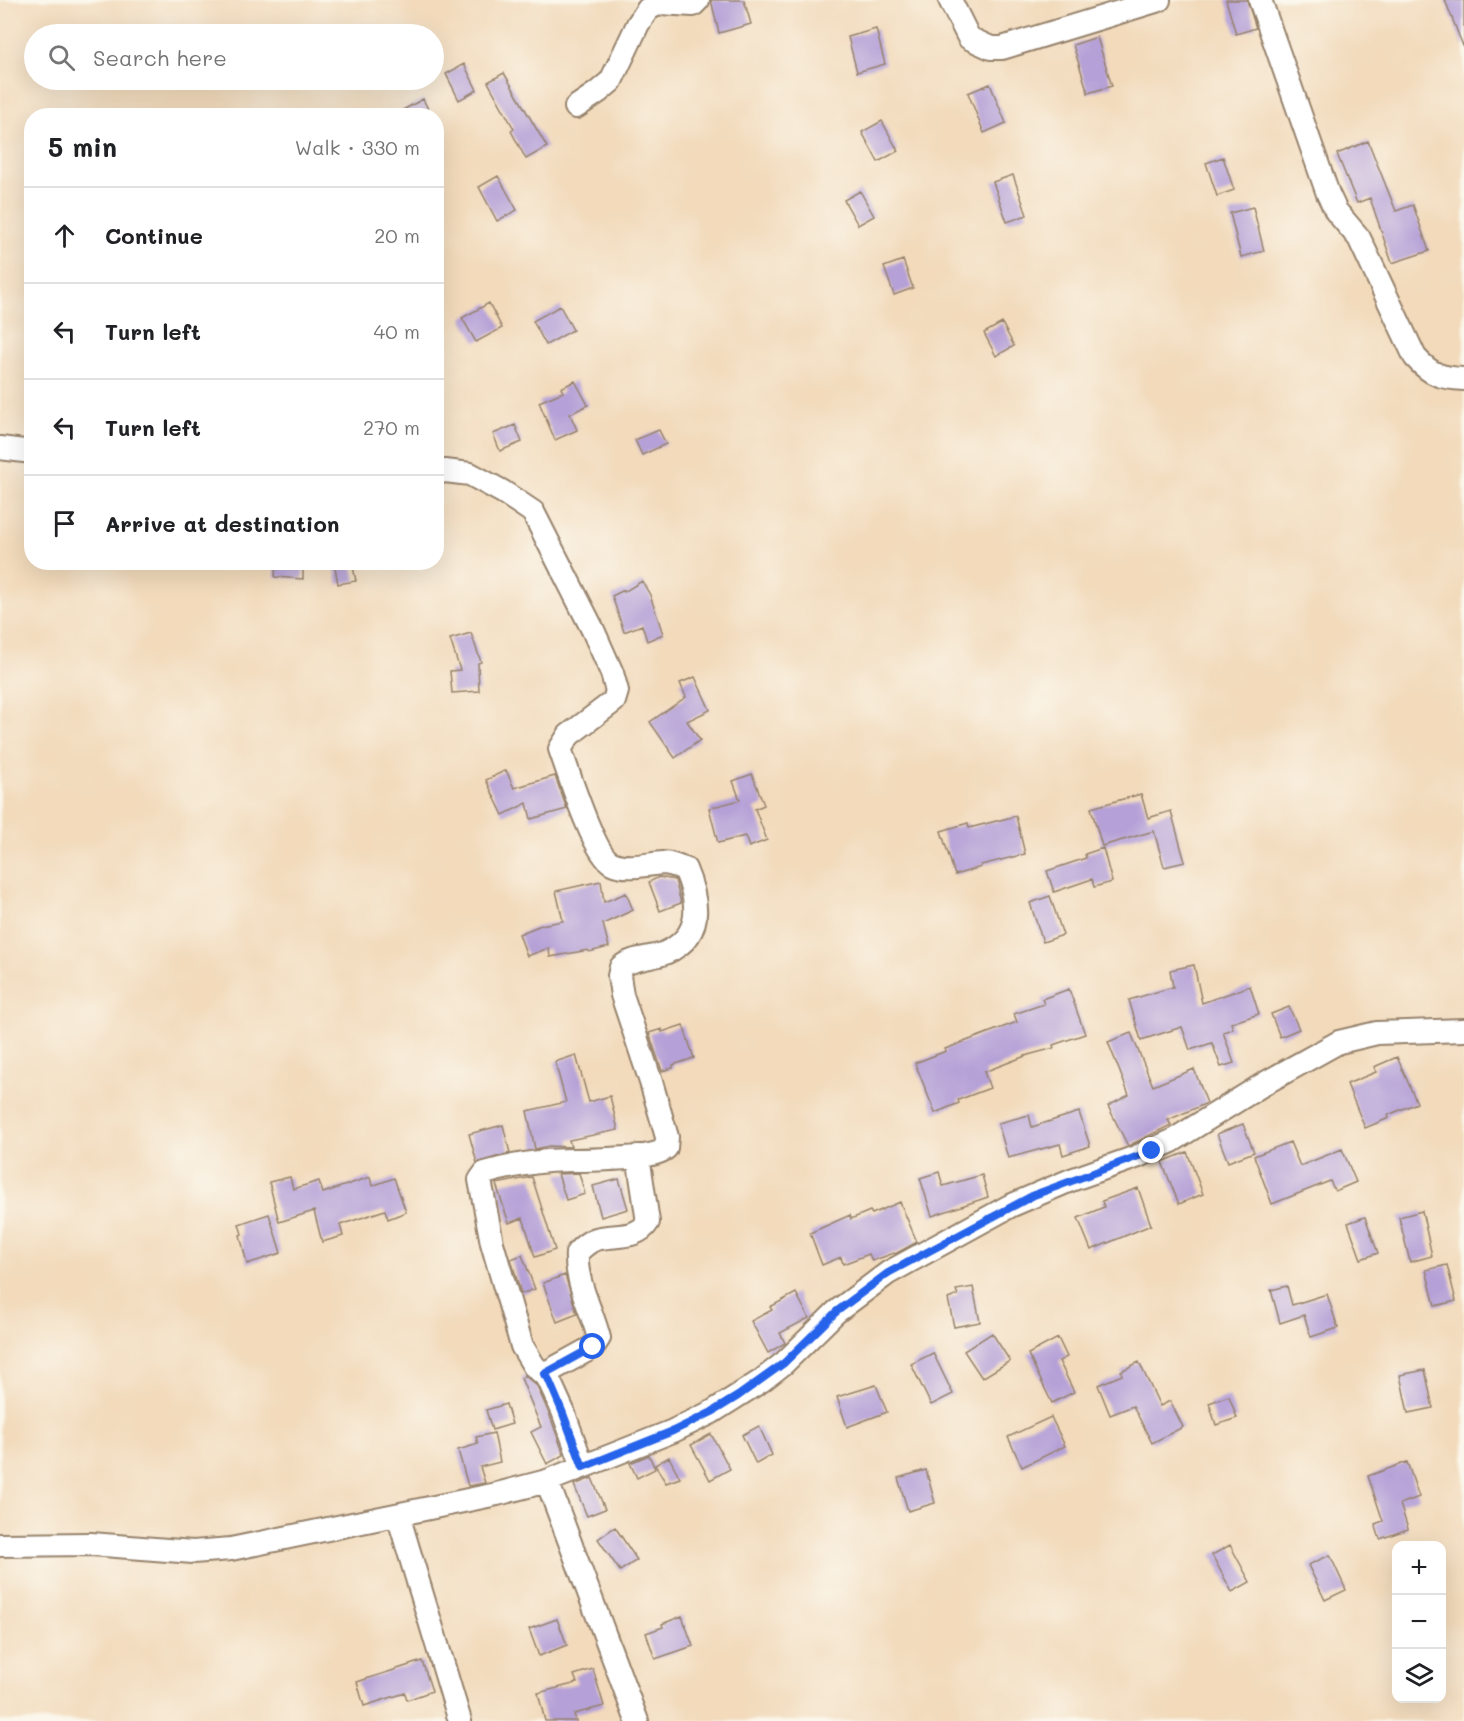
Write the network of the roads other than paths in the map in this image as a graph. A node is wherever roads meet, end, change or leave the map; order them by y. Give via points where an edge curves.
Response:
1 (698, 0) edge
2 (950, 0) edge
3 (1159, 0) edge
4 (1260, 0) edge
5 (576, 107) dead end
6 (1464, 379) edge
7 (0, 448) edge
8 (24, 452) edge
9 (444, 471) edge
10 (1464, 1030) edge
11 (638, 1156) junction
12 (544, 1374) junction
13 (583, 1467) junction
14 (547, 1482) junction
15 (398, 1515) junction
16 (0, 1545) edge
17 (460, 1721) edge
18 (637, 1721) edge

1 - 5 street via 693,5 660,3 648,9 611,81
2 - 3 street via 969,38 991,48 1002,48
4 - 6 street via 1319,174 1336,211 1359,238 1415,357 1434,374
7 - 8 street
9 - 11 street via 470,474 533,512 612,673 617,691 615,701 569,735 560,749 595,843 612,864 666,863 685,869 693,889 694,924 683,941 665,953 628,961 619,976 667,1141 662,1152
10 - 13 street via 1377,1033 1324,1048 1172,1141 1026,1198 888,1273 836,1312 784,1363 738,1396 673,1431
11 - 12 street via 648,1222 636,1234 594,1240 577,1253 587,1304 599,1338 597,1343
11 - 12 street via 538,1163 492,1171 481,1177 492,1243 522,1346
12 - 13 street
13 - 14 street
14 - 15 street
14 - 18 street
15 - 16 street via 212,1551 91,1544
15 - 17 street

